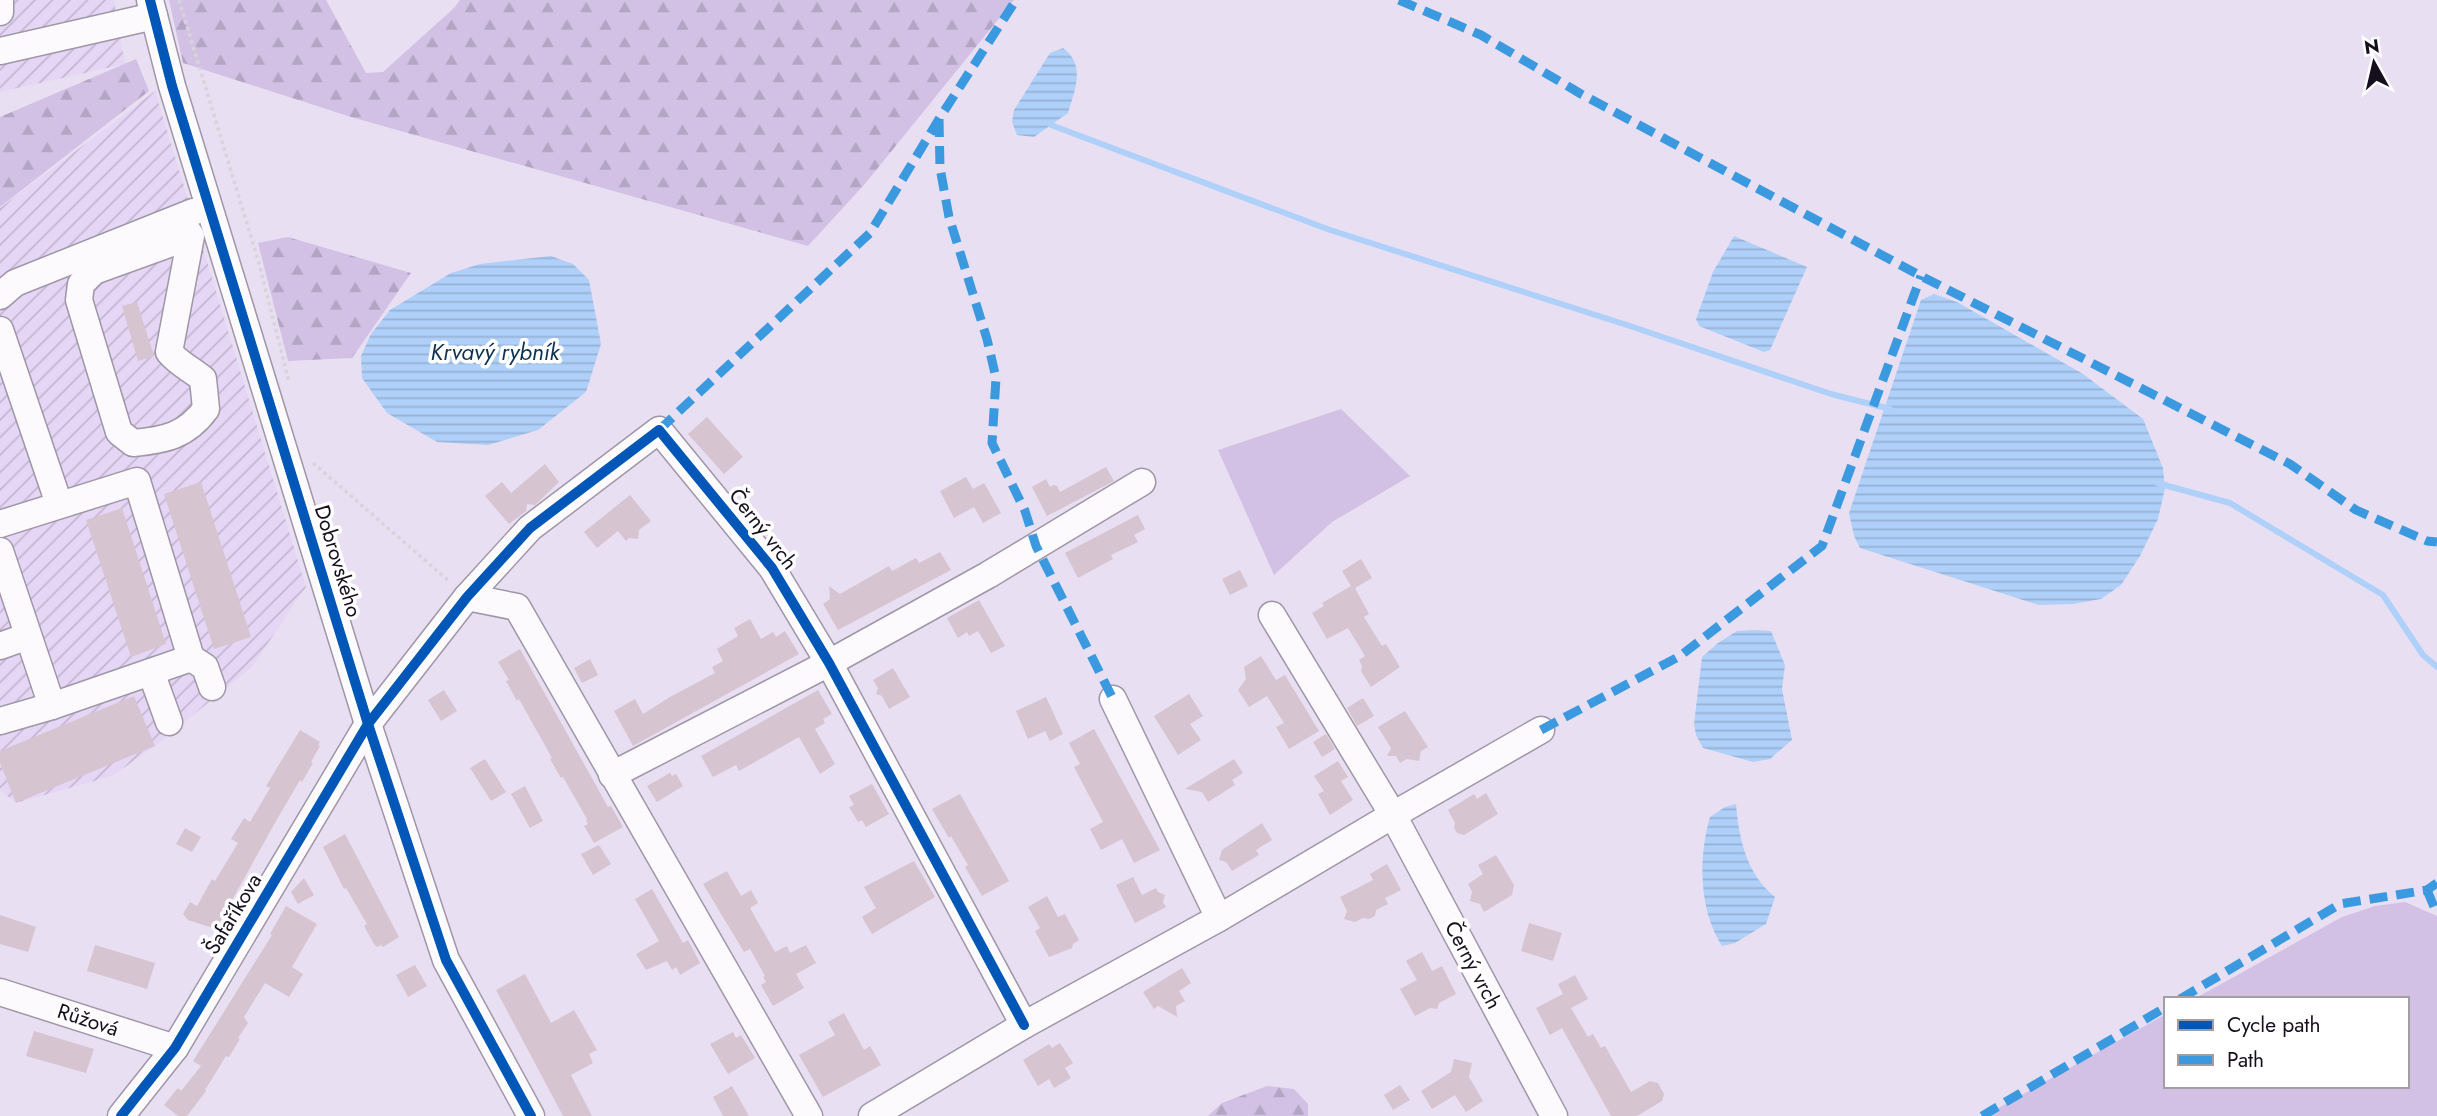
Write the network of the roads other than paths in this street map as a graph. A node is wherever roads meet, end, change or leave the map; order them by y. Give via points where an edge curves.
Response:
1 (0, 0) edge
2 (152, 8) edge
3 (0, 12) edge
4 (0, 51) edge
5 (207, 199) junction
6 (185, 227) junction
7 (0, 296) edge
8 (0, 330) edge
9 (1142, 482) dead end
10 (59, 504) junction
11 (0, 524) edge
12 (0, 551) edge
13 (467, 597) junction
14 (1272, 615) dead end
15 (28, 636) junction
16 (0, 646) edge
17 (191, 658) junction
18 (829, 663) junction
19 (151, 672) junction
20 (212, 687) dead end
21 (1113, 699) dead end
22 (51, 706) junction
23 (0, 721) edge
24 (169, 722) dead end
25 (368, 724) junction
26 (1542, 730) dead end
27 (612, 775) junction
28 (1392, 814) junction
29 (1219, 918) junction
30 (0, 992) edge
31 (1024, 1025) junction
32 (175, 1048) junction
33 (121, 1116) edge
34 (531, 1116) edge
35 (809, 1116) edge
36 (872, 1116) edge
37 (1553, 1116) edge

1 - 3 street
2 - 4 street
2 - 5 street, Dobrovského
5 - 6 street
5 - 25 street, Dobrovského
6 - 6 street via 94,271 81,284 79,300 119,432 133,443 175,435 195,424 206,410 203,379 169,352
6 - 7 street via 15,283
8 - 10 street
9 - 18 street
10 - 11 street
10 - 17 street via 137,481
12 - 15 street
13 - 18 street, Černý vrch via 530,528 659,430 772,568
13 - 25 street, Černý vrch
13 - 27 street via 517,607
14 - 28 street, Černý vrch
15 - 16 street
15 - 22 street
17 - 19 street
17 - 20 street via 205,667
18 - 27 street
18 - 31 street, Černý vrch
19 - 22 street
19 - 24 street
21 - 29 street
22 - 23 street
25 - 32 street, Šafaříkova
25 - 34 street, Dobrovského via 446,960
26 - 28 street
27 - 35 street
28 - 29 street
28 - 37 street, Černý vrch
29 - 31 street
30 - 32 street, Růžová
31 - 36 street
32 - 33 street, Šafaříkova

